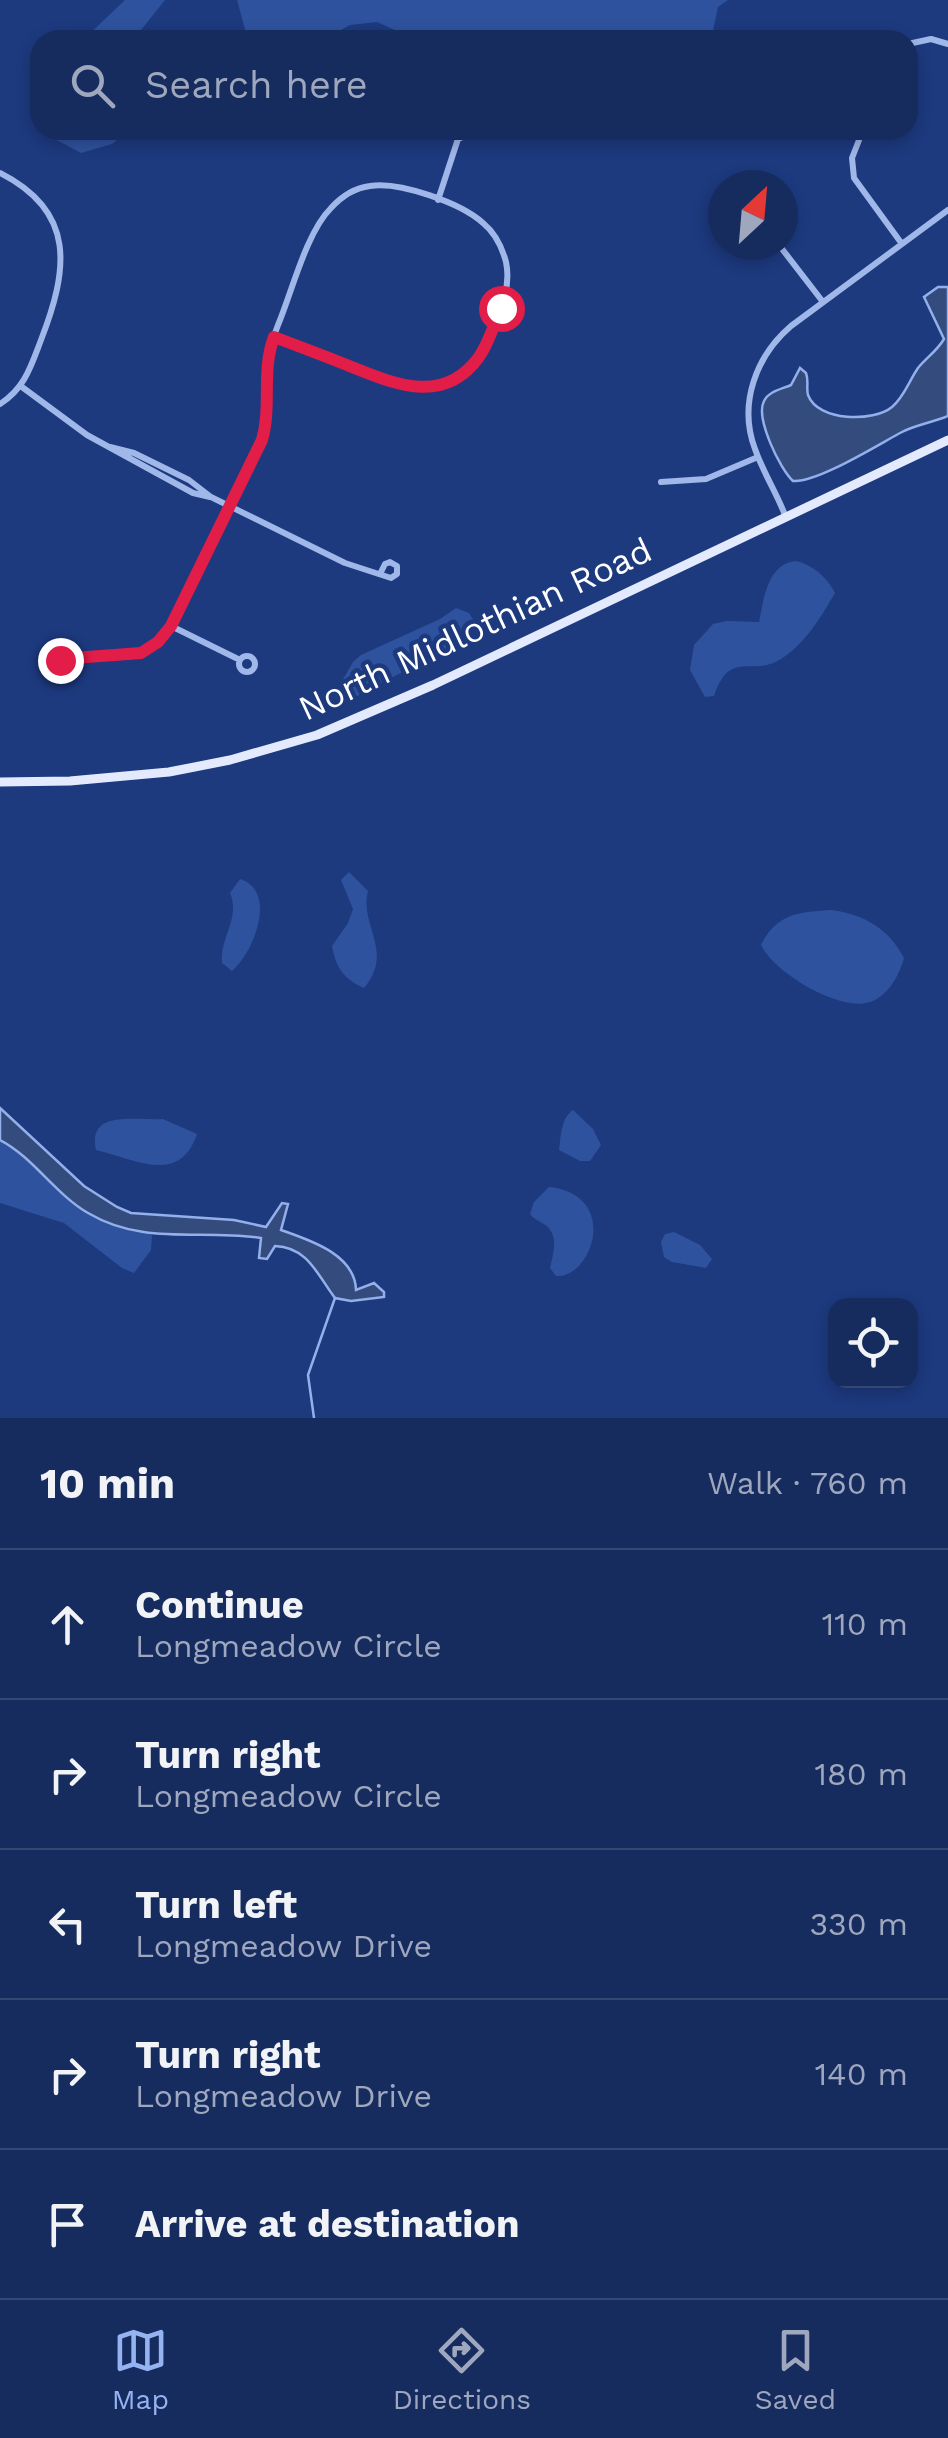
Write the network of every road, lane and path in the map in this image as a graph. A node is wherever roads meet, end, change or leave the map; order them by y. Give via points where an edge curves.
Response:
1 (918, 40) edge
2 (948, 44) edge
3 (458, 140) edge
4 (859, 140) edge
5 (0, 174) edge
6 (438, 200) junction
7 (948, 210) edge
8 (902, 244) junction
9 (791, 260) edge
10 (824, 302) junction
11 (274, 337) junction
12 (22, 386) junction
13 (0, 404) edge
14 (948, 440) edge
15 (758, 457) junction
16 (661, 482) dead end
17 (230, 506) junction
18 (785, 514) junction
19 (380, 574) dead end
20 (171, 626) junction
21 (74, 658) dead end
22 (240, 660) dead end
23 (0, 782) edge

1 - 2 street
3 - 6 street
4 - 8 street via 854,178
5 - 12 street via 30,190 46,210 61,264 54,310
6 - 11 street via 383,184 359,188 334,204 319,225
6 - 11 street via 482,222 507,266 502,306 466,372 438,388 408,388
7 - 8 street
8 - 10 street
9 - 10 street
10 - 15 street via 782,334 755,376 748,414
11 - 17 street via 265,370 264,432
12 - 13 street
12 - 17 street via 87,435 189,480
14 - 18 main road, North Midlothian Road
15 - 16 street via 706,479
15 - 18 street
17 - 19 street
17 - 20 street
18 - 23 main road, North Midlothian Road via 318,735 169,772
20 - 21 street via 140,654
20 - 22 street

